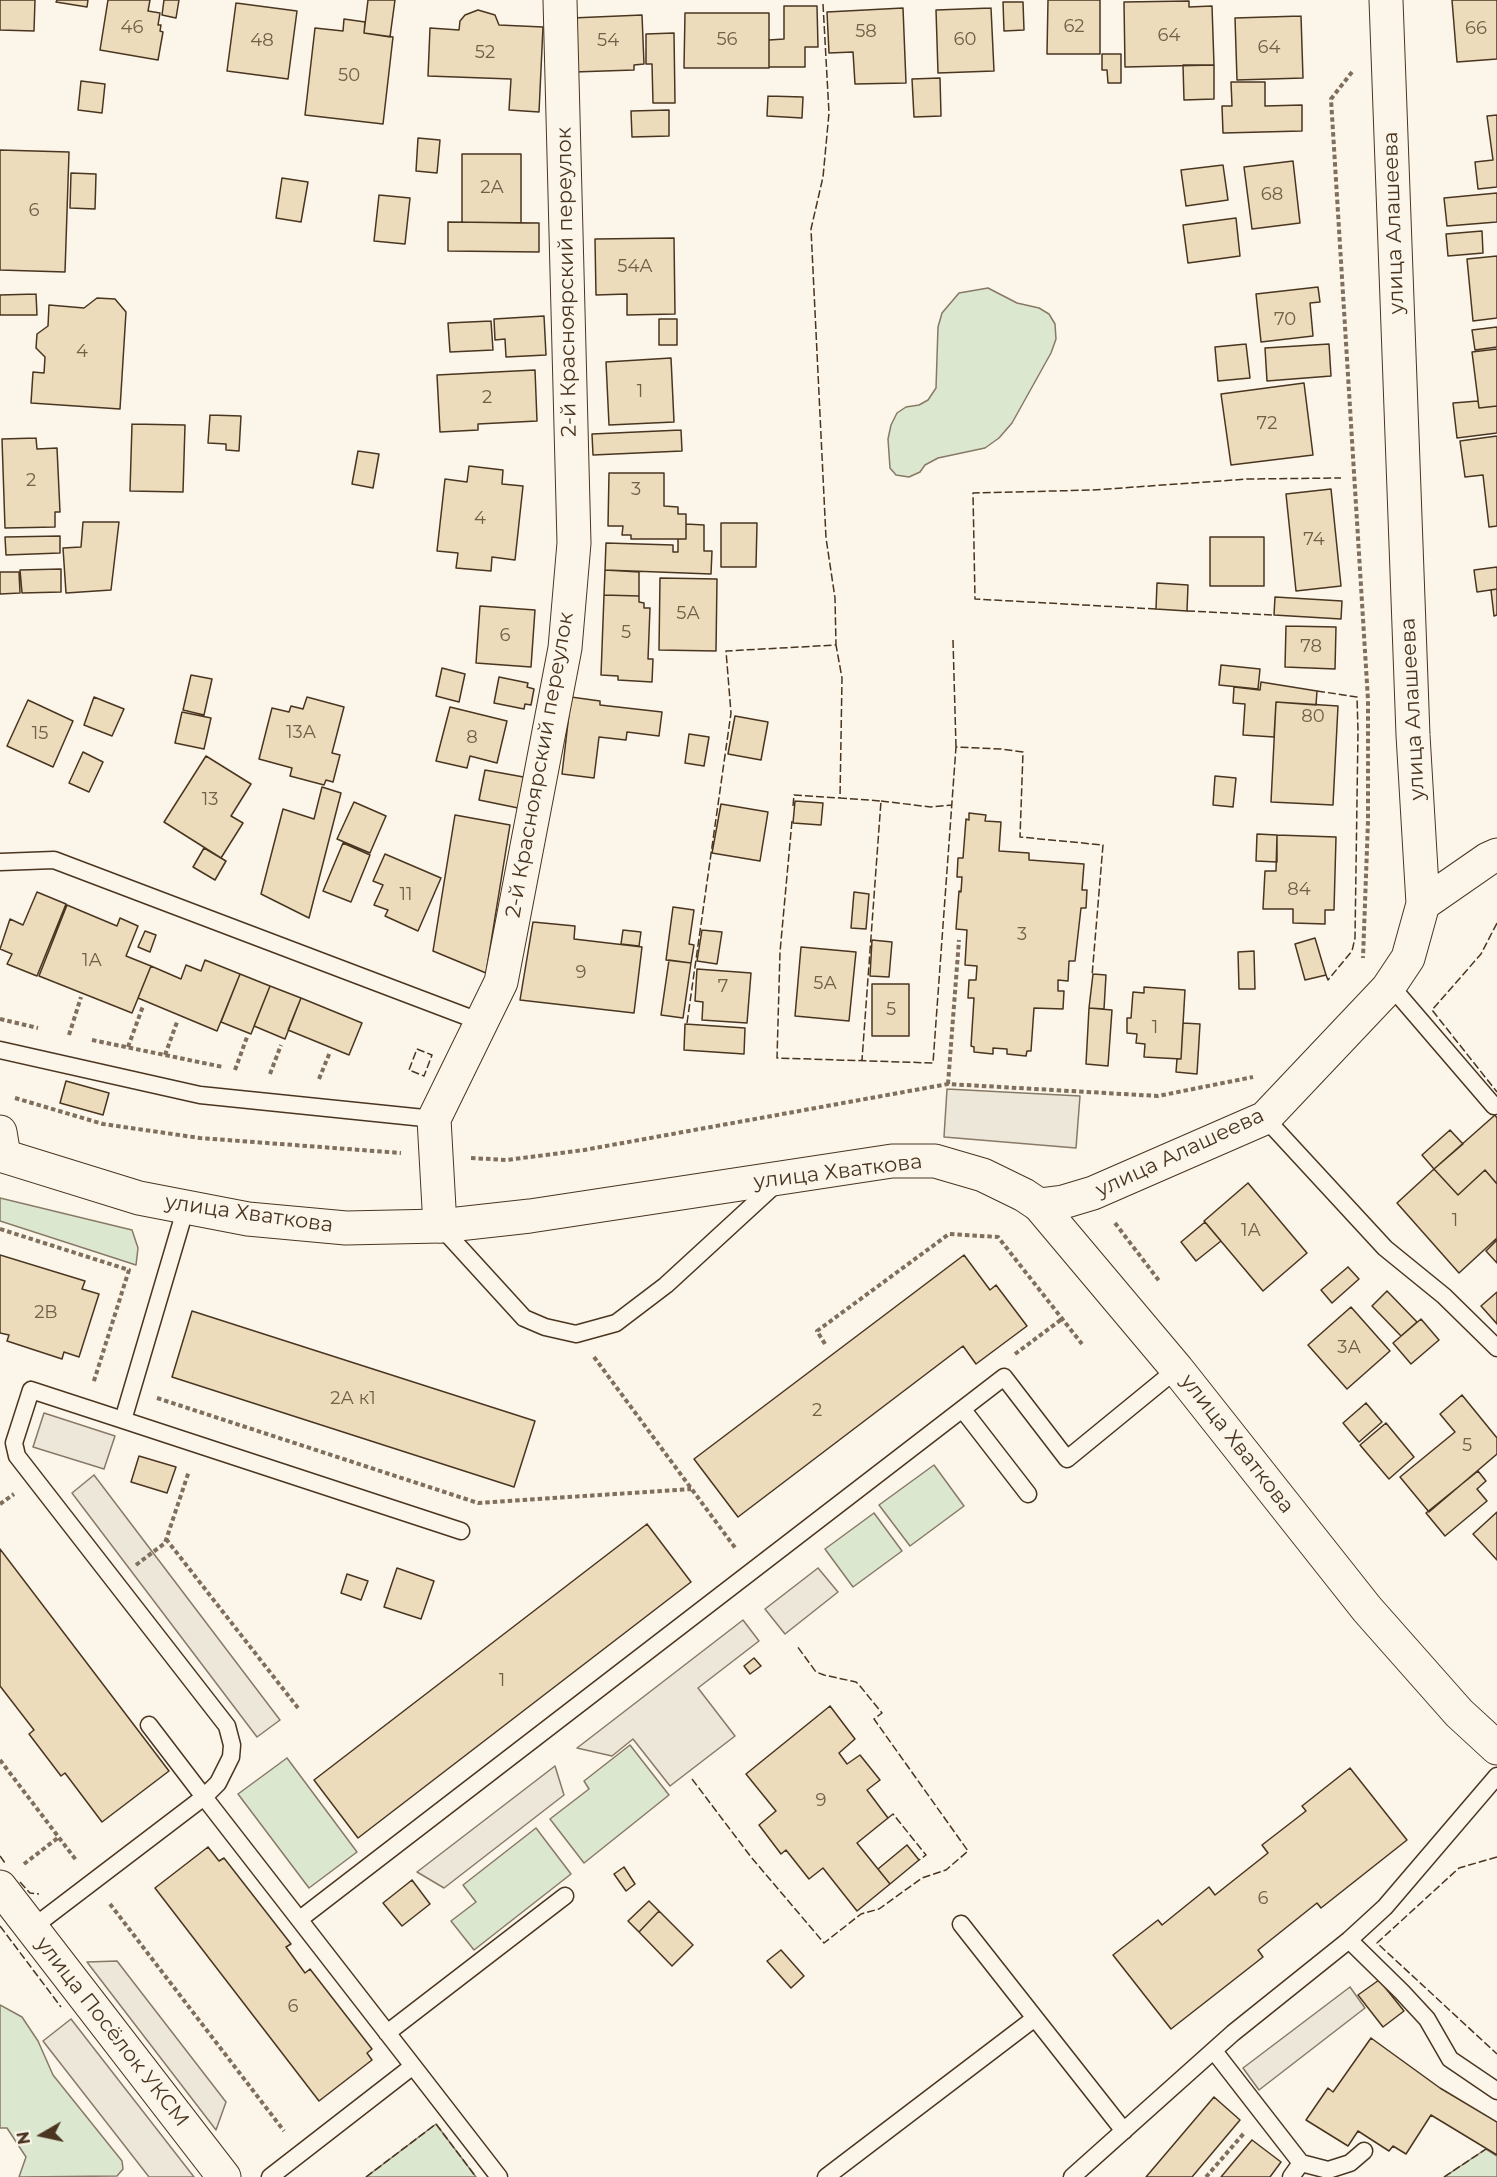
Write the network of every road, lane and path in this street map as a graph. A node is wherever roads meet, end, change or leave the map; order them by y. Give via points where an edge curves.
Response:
1 (560, 0) edge
2 (1386, 0) edge
3 (1354, 69) dead end
4 (1497, 855) edge
5 (0, 862) edge
6 (1423, 904) junction
7 (959, 939) dead end
8 (1356, 967) dead end
9 (1390, 985) junction
10 (81, 997) dead end
11 (143, 1006) dead end
12 (177, 1022) dead end
13 (481, 1022) junction
14 (69, 1035) dead end
15 (247, 1037) dead end
16 (281, 1045) dead end
17 (128, 1047) dead end
18 (0, 1050) edge
19 (330, 1052) dead end
20 (165, 1055) dead end
21 (235, 1070) dead end
22 (1263, 1075) dead end
23 (269, 1078) dead end
24 (318, 1083) dead end
25 (948, 1084) junction
26 (11, 1097) dead end
27 (1494, 1106) dead end
28 (1265, 1118) junction
29 (434, 1119) junction
30 (1, 1148) edge
31 (436, 1156) junction
32 (781, 1178) junction
33 (1093, 1193) junction
34 (1039, 1205) junction
35 (186, 1207) junction
36 (440, 1226) junction
37 (0, 1229) edge
38 (1160, 1282) dead end
39 (576, 1334) junction
40 (825, 1344) dead end
41 (1082, 1344) dead end
42 (1497, 1348) edge
43 (1178, 1369) junction
44 (132, 1390) junction
45 (90, 1394) dead end
46 (963, 1410) junction
47 (123, 1420) junction
48 (198, 1445) junction
49 (691, 1489) junction
50 (1028, 1494) dead end
51 (461, 1531) dead end
52 (166, 1539) junction
53 (752, 1572) junction
54 (114, 1582) junction
55 (298, 1708) dead end
56 (150, 1725) dead end
57 (1497, 1748) edge
58 (0, 1760) edge
59 (1497, 1776) edge
60 (204, 1797) junction
61 (59, 1837) junction
62 (8, 1878) edge
63 (93, 1881) junction
64 (565, 1896) dead end
65 (300, 1919) junction
66 (961, 1924) dead end
67 (32, 1928) junction
68 (1349, 1940) junction
69 (1035, 2018) junction
70 (387, 2032) junction
71 (1214, 2051) junction
72 (413, 2066) junction
73 (1497, 2091) edge
74 (1262, 2113) junction
75 (1124, 2131) junction
76 (1364, 2151) dead end
77 (300, 2153) junction
78 (1296, 2170) edge
79 (224, 2177) edge
80 (270, 2177) edge
81 (500, 2177) edge
82 (826, 2177) edge
83 (1072, 2177) edge
84 (1206, 2177) edge

1 - 13 street, 2-й Красноярский переулок via 574,543 565,648 506,958 501,982
2 - 6 street, улица Алашеева via 1413,735
3 - 8 path via 1330,99 1368,700 1364,958
4 - 6 street
5 - 13 lane via 54,860
6 - 9 street, улица Алашеева via 1408,957
7 - 25 path
9 - 27 lane
9 - 28 street, улица Алашеева
10 - 14 path
11 - 17 path
12 - 20 path
13 - 29 street, 2-й Красноярский переулок
15 - 21 path
16 - 23 path
18 - 29 lane via 200,1095
19 - 24 path
22 - 25 path via 1158,1096
25 - 31 path via 584,1150 507,1160
26 - 31 path via 103,1124 200,1138
28 - 33 street, улица Алашеева
28 - 42 lane via 1385,1248 1444,1296
29 - 31 street, 2-й Красноярский переулок
30 - 35 street, улица Хваткова via 139,1198
31 - 36 street, 2-й Красноярский переулок
32 - 34 street, улица Хваткова via 892,1161 935,1161 983,1175
32 - 36 street, улица Хваткова
32 - 39 lane via 666,1285 616,1323
33 - 34 street, улица Алашеева
33 - 38 path
34 - 43 street, улица Хваткова
35 - 36 street, улица Хваткова via 248,1219 346,1228
35 - 44 lane
36 - 39 lane via 524,1318
37 - 45 path via 129,1270
39 - 49 path
40 - 41 path via 817,1331 949,1234 998,1238
43 - 46 lane via 1067,1459 1004,1377
43 - 57 street, улица Хваткова via 1367,1609 1459,1713
44 - 47 lane
44 - 49 path via 478,1503
46 - 50 lane
46 - 53 lane
47 - 48 lane
47 - 54 lane via 31,1390 14,1443 16,1456
48 - 51 lane
48 - 52 path
49 - 53 path
52 - 54 path
52 - 55 path
53 - 65 lane
54 - 60 lane via 227,1726 231,1758 218,1783
56 - 60 lane
58 - 61 path
59 - 68 lane via 1385,1907
60 - 63 lane
60 - 65 lane
61 - 62 path
61 - 63 path
62 - 67 street, улица Посёлок УКСМ
63 - 67 lane
63 - 77 path
64 - 70 lane
65 - 70 lane
66 - 69 lane
67 - 79 street, улица Посёлок УКСМ
68 - 71 lane
68 - 73 lane via 1426,2019 1450,2059
69 - 75 lane
69 - 82 lane
70 - 72 lane
71 - 74 lane
71 - 75 lane
72 - 77 lane
72 - 81 lane
74 - 78 lane
74 - 84 path
75 - 83 lane
76 - 78 lane via 1350,2163 1328,2170
77 - 80 lane

